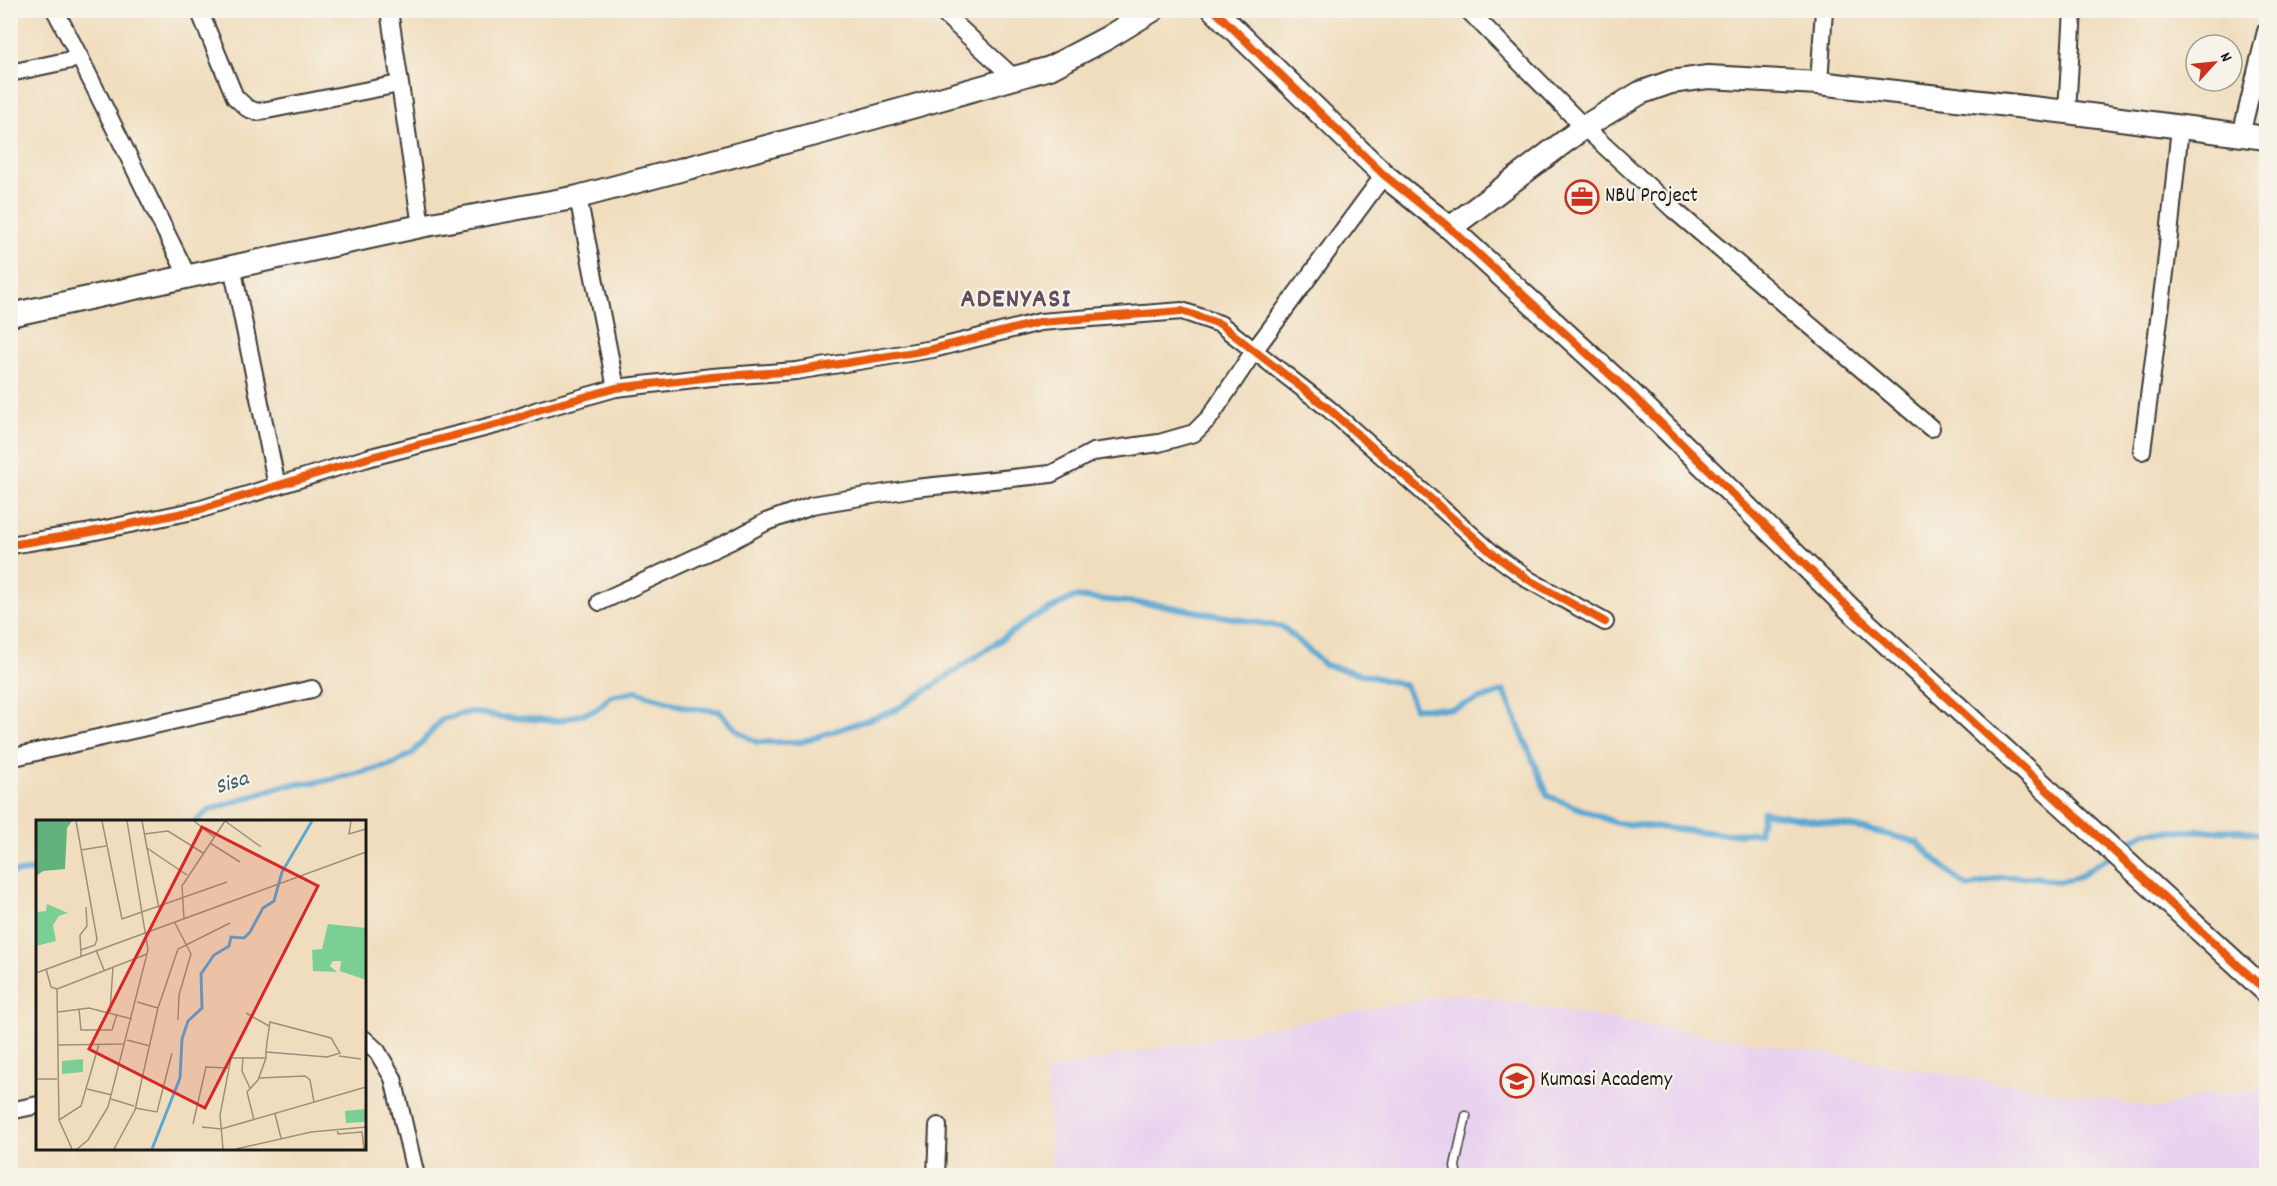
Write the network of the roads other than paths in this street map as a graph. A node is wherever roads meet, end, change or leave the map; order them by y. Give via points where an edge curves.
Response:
1 (55, 10) edge
2 (199, 10) edge
3 (389, 10) edge
4 (940, 10) edge
5 (1153, 10) edge
6 (1214, 10) edge
7 (1468, 10) edge
8 (1824, 10) edge
9 (2073, 10) edge
10 (2266, 31) edge
11 (80, 58) junction
12 (10, 73) edge
13 (1015, 78) junction
14 (1819, 83) junction
15 (399, 84) junction
16 (2067, 112) junction
17 (1584, 127) junction
18 (2180, 127) junction
19 (2241, 135) junction
20 (2266, 138) edge
21 (1384, 175) junction
22 (578, 197) junction
23 (421, 226) junction
24 (1450, 228) junction
25 (232, 266) junction
26 (187, 275) junction
27 (10, 315) edge
28 (1254, 351) junction
29 (616, 388) junction
30 (1931, 428) dead end
31 (2142, 451) dead end
32 (277, 486) junction
33 (10, 545) edge
34 (600, 602) dead end
35 (1605, 622) dead end
36 (312, 688) dead end
37 (10, 758) edge
38 (2266, 991) edge
39 (366, 1041) edge
40 (36, 1105) edge
41 (10, 1111) edge
42 (1466, 1116) dead end
43 (938, 1126) dead end
44 (416, 1176) edge
45 (936, 1176) edge
46 (1457, 1176) edge

1 - 11 street
2 - 15 street via 235,97 257,112
3 - 15 street
4 - 13 street
5 - 13 street via 1050,68
6 - 21 street
7 - 17 street
8 - 14 street
9 - 16 street
10 - 19 street
11 - 12 street
11 - 26 street
13 - 22 street
14 - 16 street
14 - 17 street via 1708,77 1671,82 1640,93
15 - 23 street
16 - 18 street
17 - 24 street
17 - 30 street via 1674,210
18 - 19 street
18 - 31 street
19 - 20 street
21 - 24 street
21 - 28 street
22 - 23 street
22 - 29 street
23 - 25 street
24 - 38 street via 1629,391 1850,609
25 - 26 street
25 - 32 street
26 - 27 street
28 - 29 street via 1220,324 1182,310 1040,322 933,349 796,371
28 - 34 street via 1210,417 1194,433 1158,443 1093,452 1051,474 915,488 812,505 766,522
28 - 35 street via 1329,409 1492,553 1529,580
29 - 32 street
32 - 33 street via 198,510
36 - 37 street
39 - 44 street via 393,1078
40 - 41 street
42 - 46 lane via 1455,1166
43 - 45 street

